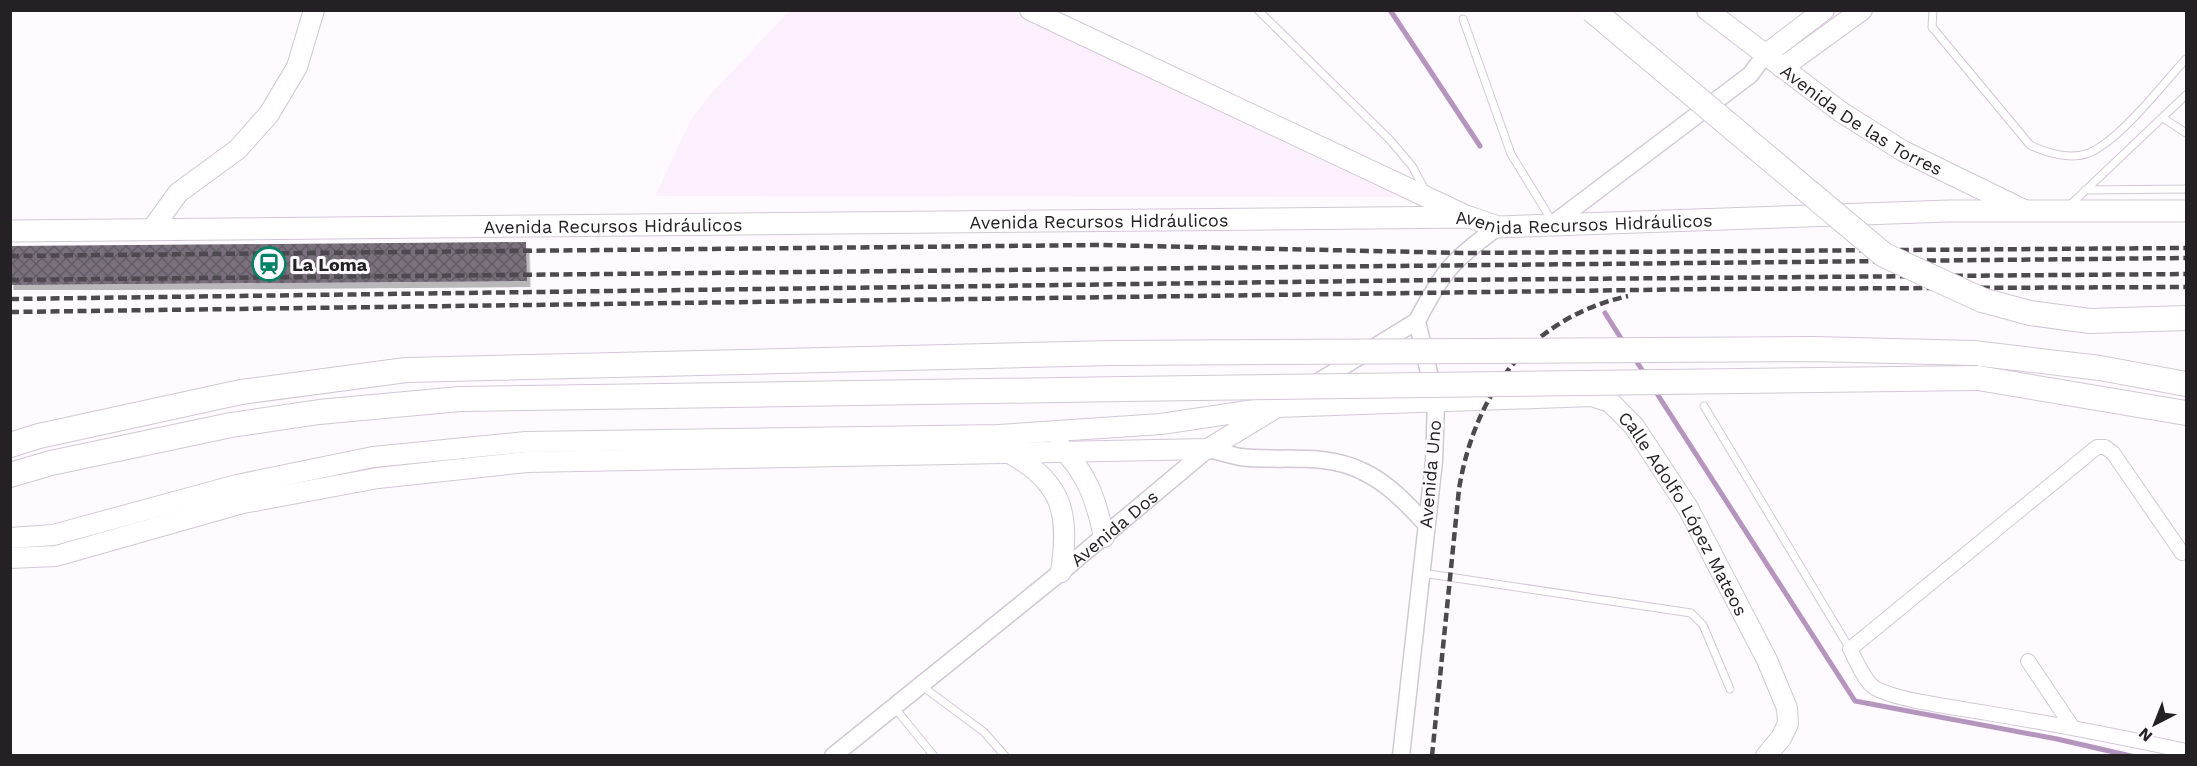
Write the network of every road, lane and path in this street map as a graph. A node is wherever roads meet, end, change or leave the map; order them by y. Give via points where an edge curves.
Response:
1 (314, 10) edge
2 (1030, 10) edge
3 (1258, 10) edge
4 (1593, 10) edge
5 (1707, 10) edge
6 (1824, 10) edge
7 (1862, 10) edge
8 (1933, 10) edge
9 (1463, 19) dead end
10 (1766, 56) junction
11 (2187, 59) edge
12 (1782, 68) junction
13 (1750, 75) junction
14 (2187, 95) edge
15 (2163, 118) junction
16 (2187, 133) edge
17 (2187, 189) edge
18 (2085, 190) junction
19 (1429, 198) junction
20 (2063, 211) junction
21 (2187, 212) edge
22 (2028, 213) junction
23 (1469, 216) junction
24 (1554, 223) junction
25 (1498, 227) junction
26 (152, 230) junction
27 (10, 231) edge
28 (2187, 318) edge
29 (1417, 321) junction
30 (2187, 384) edge
31 (1436, 403) junction
32 (1704, 406) dead end
33 (1277, 407) junction
34 (2187, 413) edge
35 (1047, 432) junction
36 (10, 445) edge
37 (1208, 448) junction
38 (1065, 450) junction
39 (1013, 454) junction
40 (10, 475) edge
41 (1426, 524) junction
42 (1104, 537) junction
43 (10, 538) edge
44 (2182, 553) dead end
45 (10, 558) edge
46 (1420, 572) junction
47 (1061, 573) junction
48 (1850, 649) junction
49 (2028, 661) dead end
50 (919, 684) junction
51 (1730, 688) dead end
52 (893, 706) junction
53 (2073, 728) junction
54 (2187, 751) edge
55 (833, 756) edge
56 (934, 756) edge
57 (1005, 756) edge
58 (1401, 756) edge
59 (1766, 756) edge

1 - 26 main road via 297,67 269,114 238,149 178,193
2 - 19 main road
3 - 19 lane via 1390,140 1412,166
4 - 28 highway, bridge via 1884,255 1982,300 2030,313 2090,321
5 - 10 main road, Avenida De las Torres
6 - 10 main road
7 - 12 main road
8 - 11 lane via 1932,27 2030,145 2046,153 2086,154 2109,141
9 - 24 lane via 1511,154
10 - 12 main road, Avenida De las Torres
10 - 13 street
12 - 13 street
12 - 22 main road, Avenida De las Torres via 1903,151
13 - 24 street
14 - 15 lane
15 - 16 lane
15 - 18 lane
17 - 18 lane
18 - 20 lane
19 - 23 main road
20 - 21 main road, Avenida Recursos Hidráulicos
20 - 22 main road, Avenida Recursos Hidráulicos
22 - 24 main road, Avenida Recursos Hidráulicos via 1949,211
23 - 25 main road, Avenida Recursos Hidráulicos
23 - 26 main road, Avenida Recursos Hidráulicos
24 - 25 main road, Avenida Recursos Hidráulicos
25 - 29 street via 1450,265
26 - 27 main road, Avenida Recursos Hidráulicos
29 - 31 street, Avenida Uno
29 - 33 street
30 - 36 highway, bridge via 2100,368 1973,353 1814,349 1112,352 405,370 241,392
31 - 33 main road, Avenida Dos
31 - 41 street, Avenida Uno
31 - 59 main road, Calle Adolfo López Mateos via 1592,396 1610,402 1622,412 1688,508 1767,660 1786,708 1788,724
32 - 48 lane
33 - 35 main road via 1161,424
33 - 37 main road, Avenida Dos
34 - 40 highway, bridge via 1978,378 460,399 231,425
35 - 38 main road
35 - 43 main road via 514,443 361,460 237,485 40,537
37 - 38 main road
37 - 41 street via 1239,457 1332,462 1362,471 1398,495
37 - 42 street, Avenida Dos
38 - 39 main road
38 - 42 main road via 1090,486
39 - 45 main road via 527,462 378,478 243,503 69,553
39 - 47 main road via 1051,484 1061,504 1065,526
41 - 46 street, Avenida Uno
42 - 47 street, Avenida Dos
44 - 48 street via 2113,453 2097,447
46 - 51 lane via 1691,613 1703,626
46 - 58 street, Avenida Uno
47 - 50 street, Avenida Dos
48 - 53 street via 1873,687 1883,691
49 - 53 street
50 - 52 street, Avenida Dos
50 - 57 lane via 984,732
52 - 55 street, Avenida Dos
52 - 56 lane
53 - 54 street

